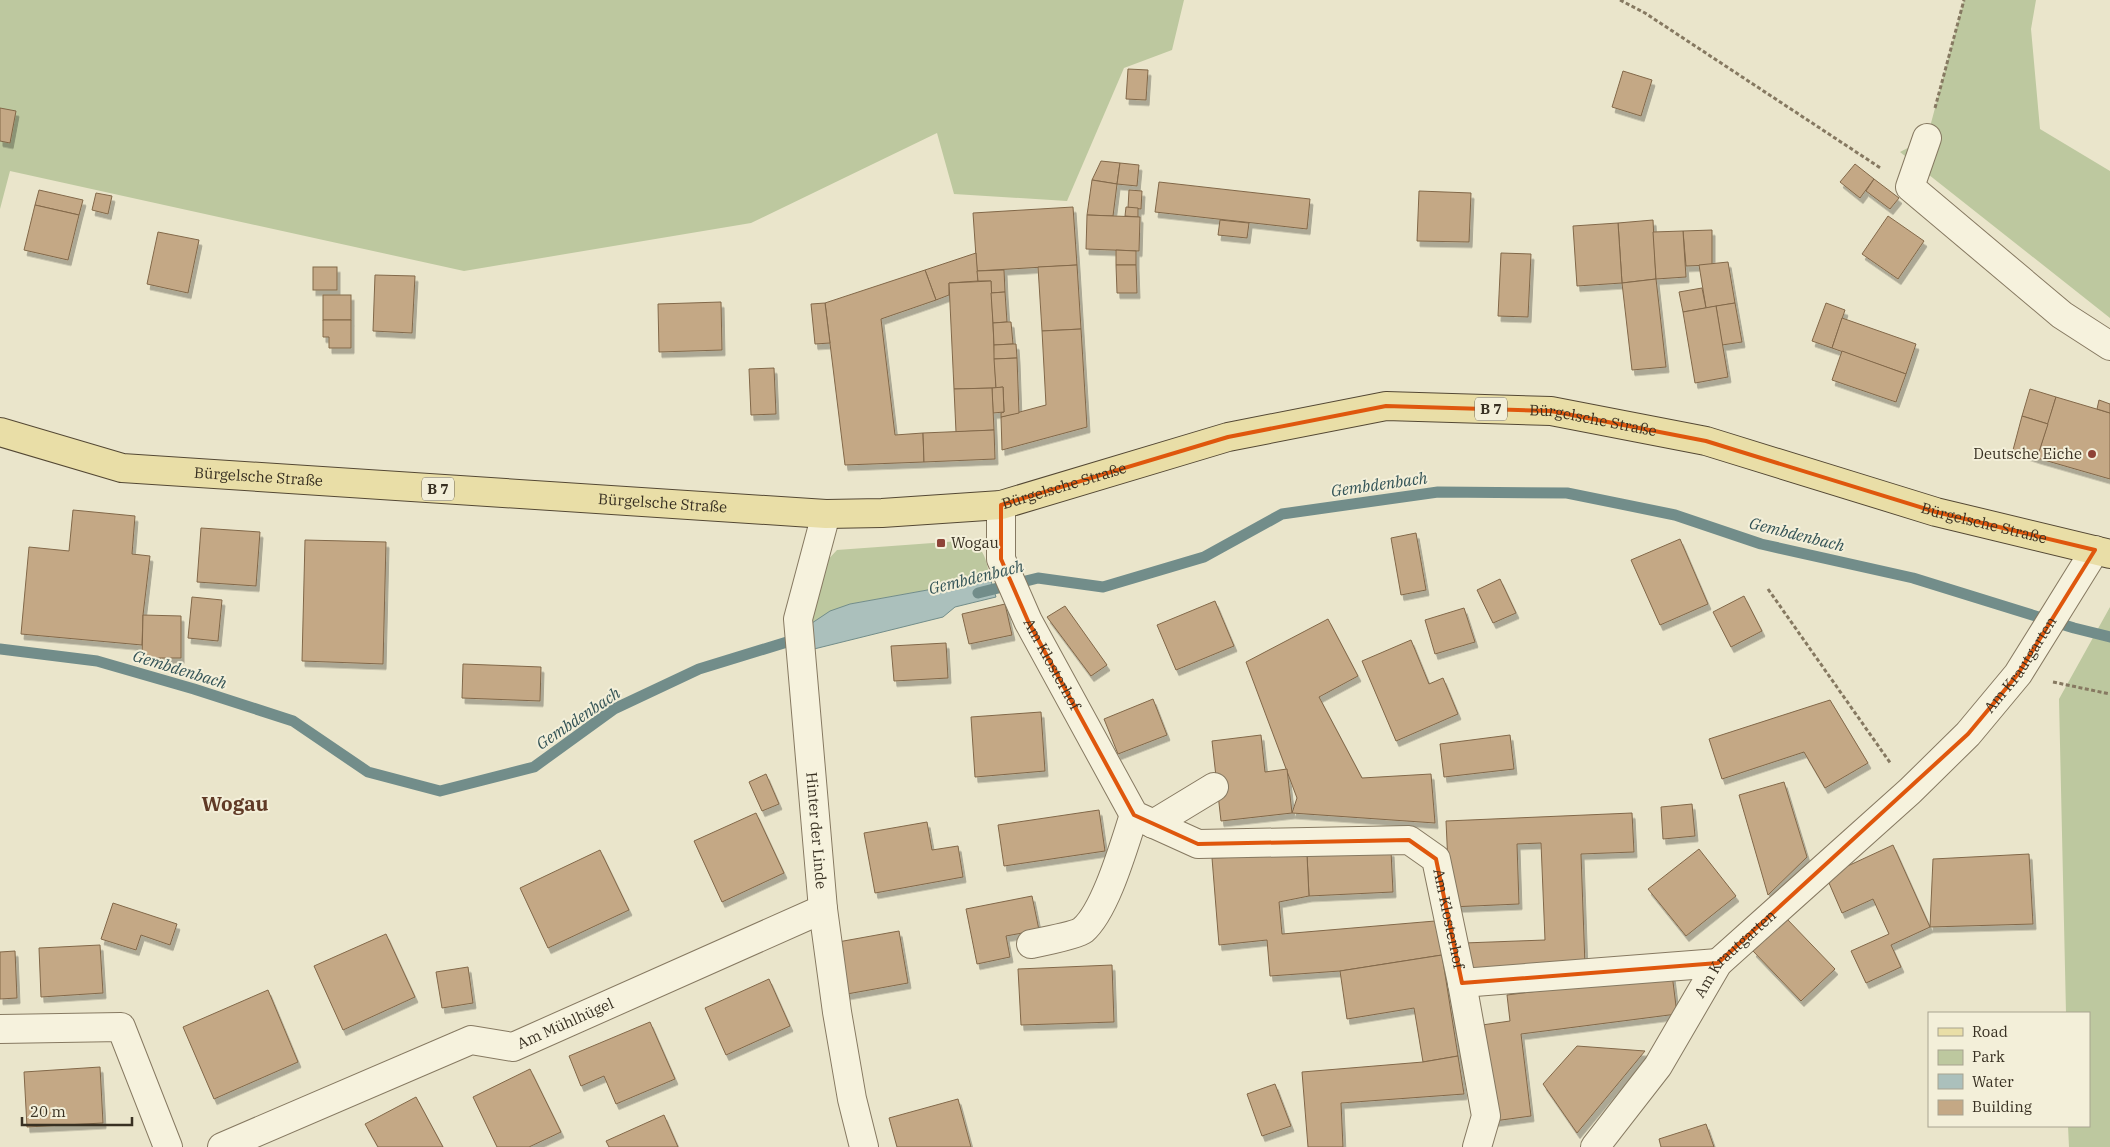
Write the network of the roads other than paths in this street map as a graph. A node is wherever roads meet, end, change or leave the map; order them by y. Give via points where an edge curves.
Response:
1 (1927, 138) road end
2 (2110, 346) edge
3 (0, 432) edge
4 (1001, 505) junction
5 (826, 514) junction
6 (2102, 552) edge
7 (1214, 787) dead end
8 (1143, 819) junction
9 (823, 909) junction
10 (1032, 944) dead end
11 (1718, 963) junction
12 (1462, 983) junction
13 (0, 1029) edge
14 (168, 1147) edge
15 (222, 1147) edge
16 (864, 1147) edge
17 (1477, 1147) edge
18 (1595, 1147) edge

1 - 2 street via 1910,187 2062,316
3 - 5 main road, Bürgelsche Straße / B 7 via 122,468
4 - 5 main road, Bürgelsche Straße / B 7
4 - 6 main road, Bürgelsche Straße / B 7 via 1228,437 1386,406 1552,411 1706,441 1936,512
4 - 8 street, Am Klosterhof via 1001,559 1028,622
5 - 9 street, Hinter der Linde via 798,619
6 - 11 street, Am Krautgarten via 2068,593 2025,664 1968,734 1910,791
7 - 8 street
8 - 10 street via 1122,852 1098,910 1082,931
8 - 12 street, Am Klosterhof via 1198,844 1409,840 1436,859
9 - 15 street, Am Mühlhügel via 513,1047 471,1040
9 - 16 street, Hinter der Linde via 837,1012
11 - 12 street
11 - 18 street, Am Krautgarten via 1658,1066
12 - 17 street, Am Klosterhof via 1486,1116
13 - 14 street via 121,1026

